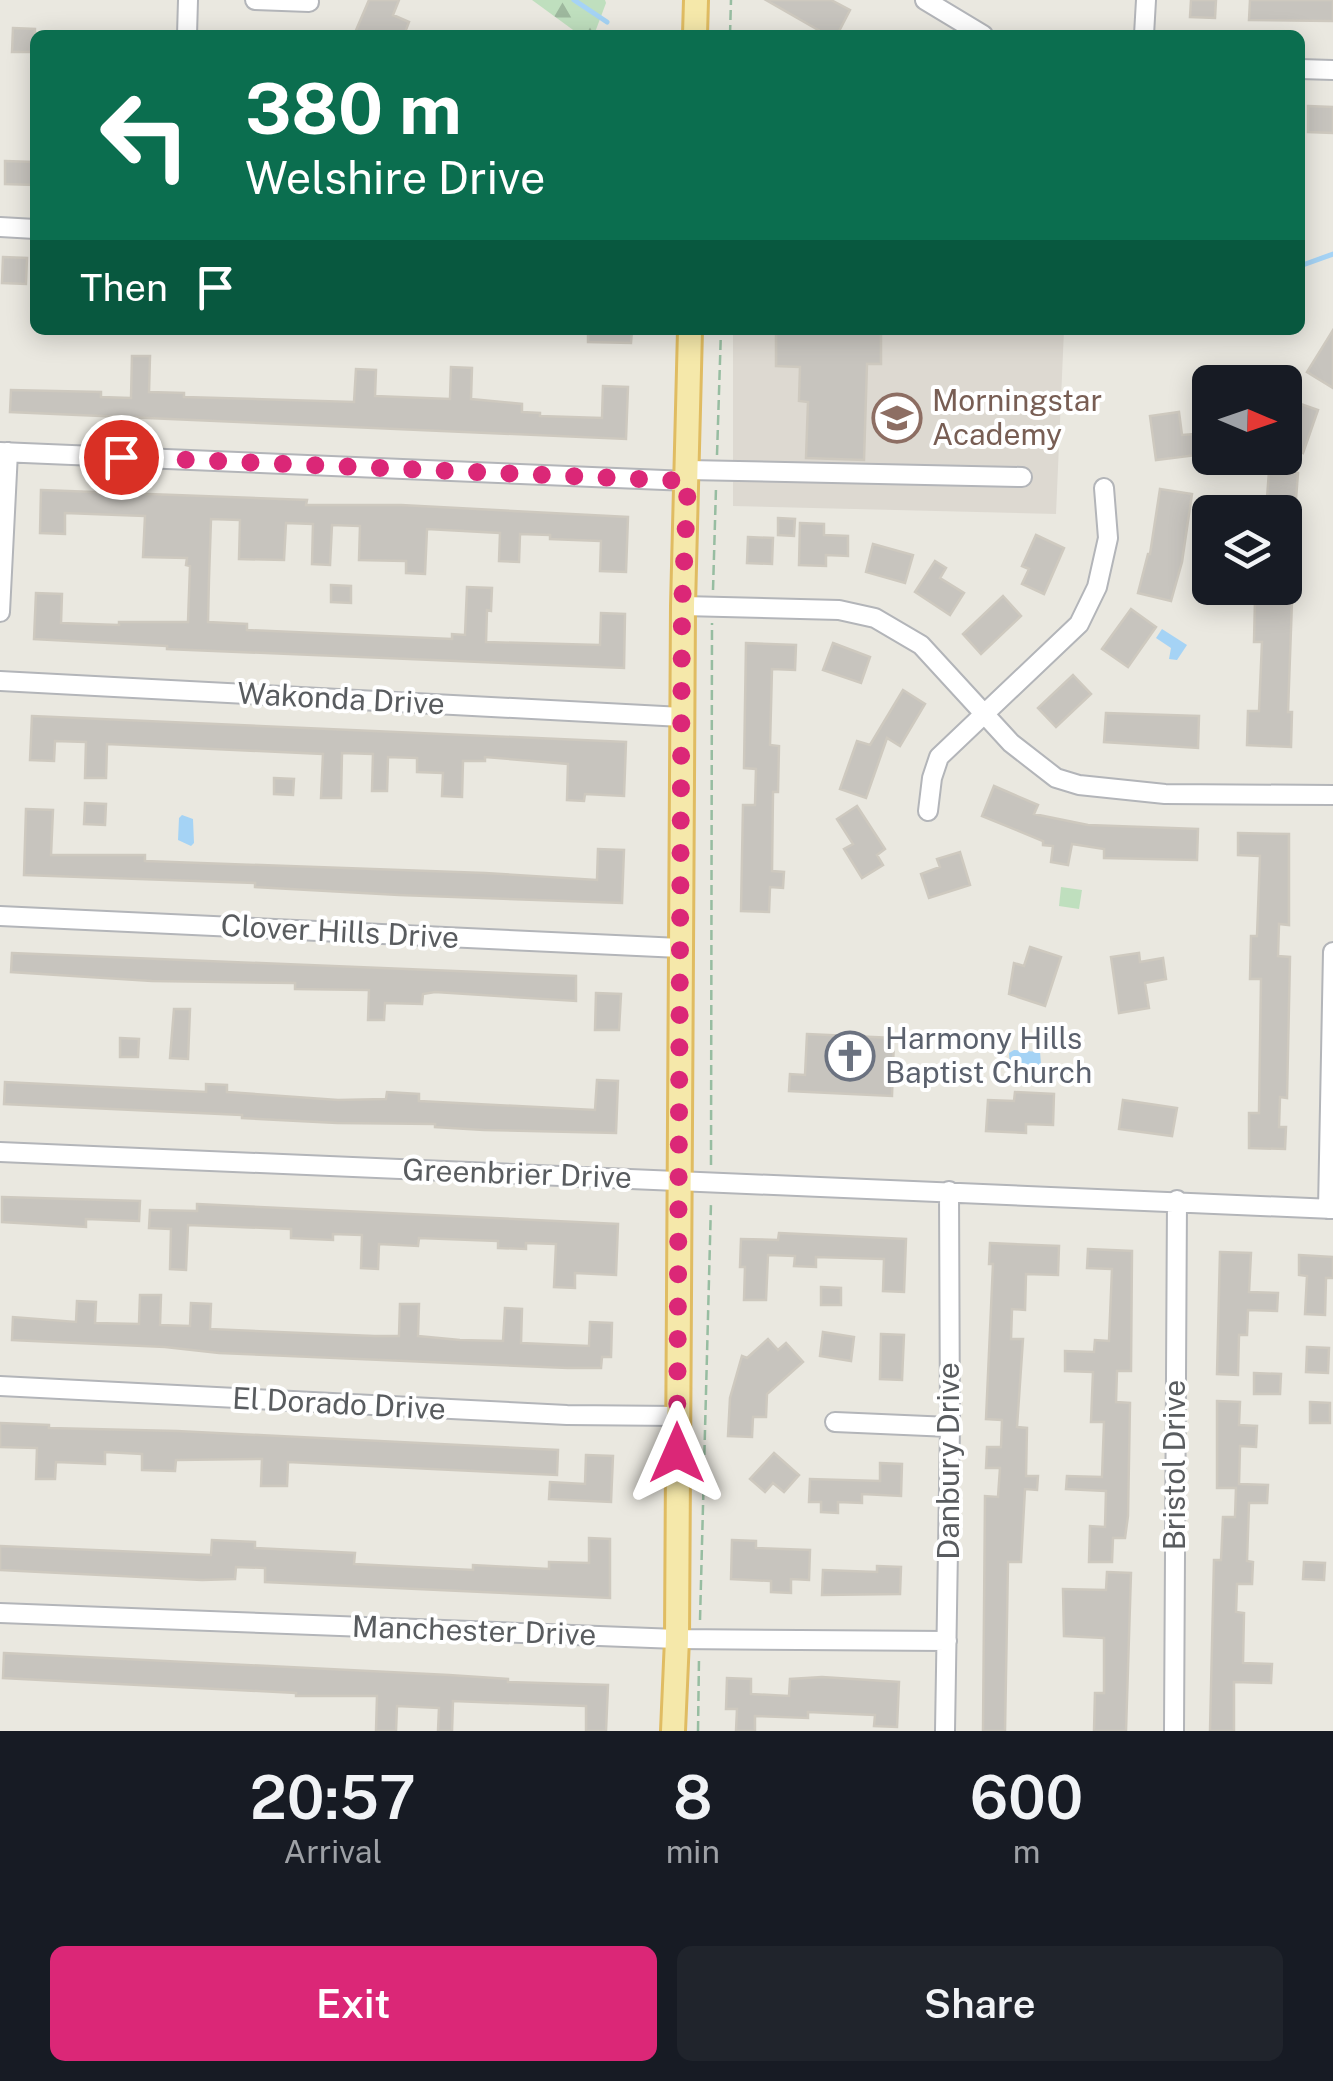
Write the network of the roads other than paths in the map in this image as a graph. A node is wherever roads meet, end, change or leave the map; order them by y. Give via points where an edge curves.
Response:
1 (188, 0) edge
2 (255, 0) edge
3 (696, 0) edge
4 (925, 0) edge
5 (1146, 0) edge
6 (309, 2) edge
7 (187, 30) edge
8 (695, 30) edge
9 (975, 30) edge
10 (1144, 30) edge
11 (1305, 69) edge
12 (1333, 70) edge
13 (0, 227) edge
14 (30, 229) edge
15 (690, 335) edge
16 (4, 452) edge
17 (688, 475) junction
18 (1022, 477) dead end
19 (1104, 488) dead end
20 (682, 606) junction
21 (0, 612) edge
22 (0, 681) edge
23 (984, 714) junction
24 (682, 717) junction
25 (1333, 795) edge
26 (928, 812) dead end
27 (0, 916) edge
28 (680, 948) junction
29 (1333, 952) edge
30 (0, 1152) edge
31 (678, 1181) junction
32 (948, 1191) junction
33 (1177, 1200) junction
34 (1330, 1209) edge
35 (0, 1386) edge
36 (678, 1416) junction
37 (835, 1422) dead end
38 (950, 1427) junction
39 (0, 1613) edge
40 (688, 1639) junction
41 (947, 1641) junction
42 (673, 1731) edge
43 (945, 1731) edge
44 (1174, 1731) edge

1 - 7 street
2 - 6 street
3 - 8 main road
4 - 9 street
5 - 10 street
11 - 12 street
13 - 14 street
15 - 17 main road
16 - 17 street
16 - 21 street
17 - 18 street
17 - 20 main road
19 - 23 street via 1108,538 1098,587 1079,624
20 - 23 street via 838,610 875,618 921,645
20 - 24 main road
22 - 24 street, Wakonda Drive
23 - 25 street via 1056,778 1078,785 1164,794
23 - 26 street via 940,757
24 - 28 main road
27 - 28 street, Clover Hills Drive
28 - 31 main road
29 - 34 street
30 - 31 street, Greenbrier Drive
31 - 32 street, Greenbrier Drive
31 - 36 main road
32 - 33 street, Greenbrier Drive
32 - 38 street, Danbury Drive
33 - 34 street, Greenbrier Drive
33 - 44 street, Bristol Drive
35 - 36 street, El Dorado Drive
36 - 40 main road
37 - 38 street
38 - 41 street, Danbury Drive
39 - 40 street, Manchester Drive
40 - 41 street, Manchester Drive
40 - 42 main road
41 - 43 street, Danbury Drive

